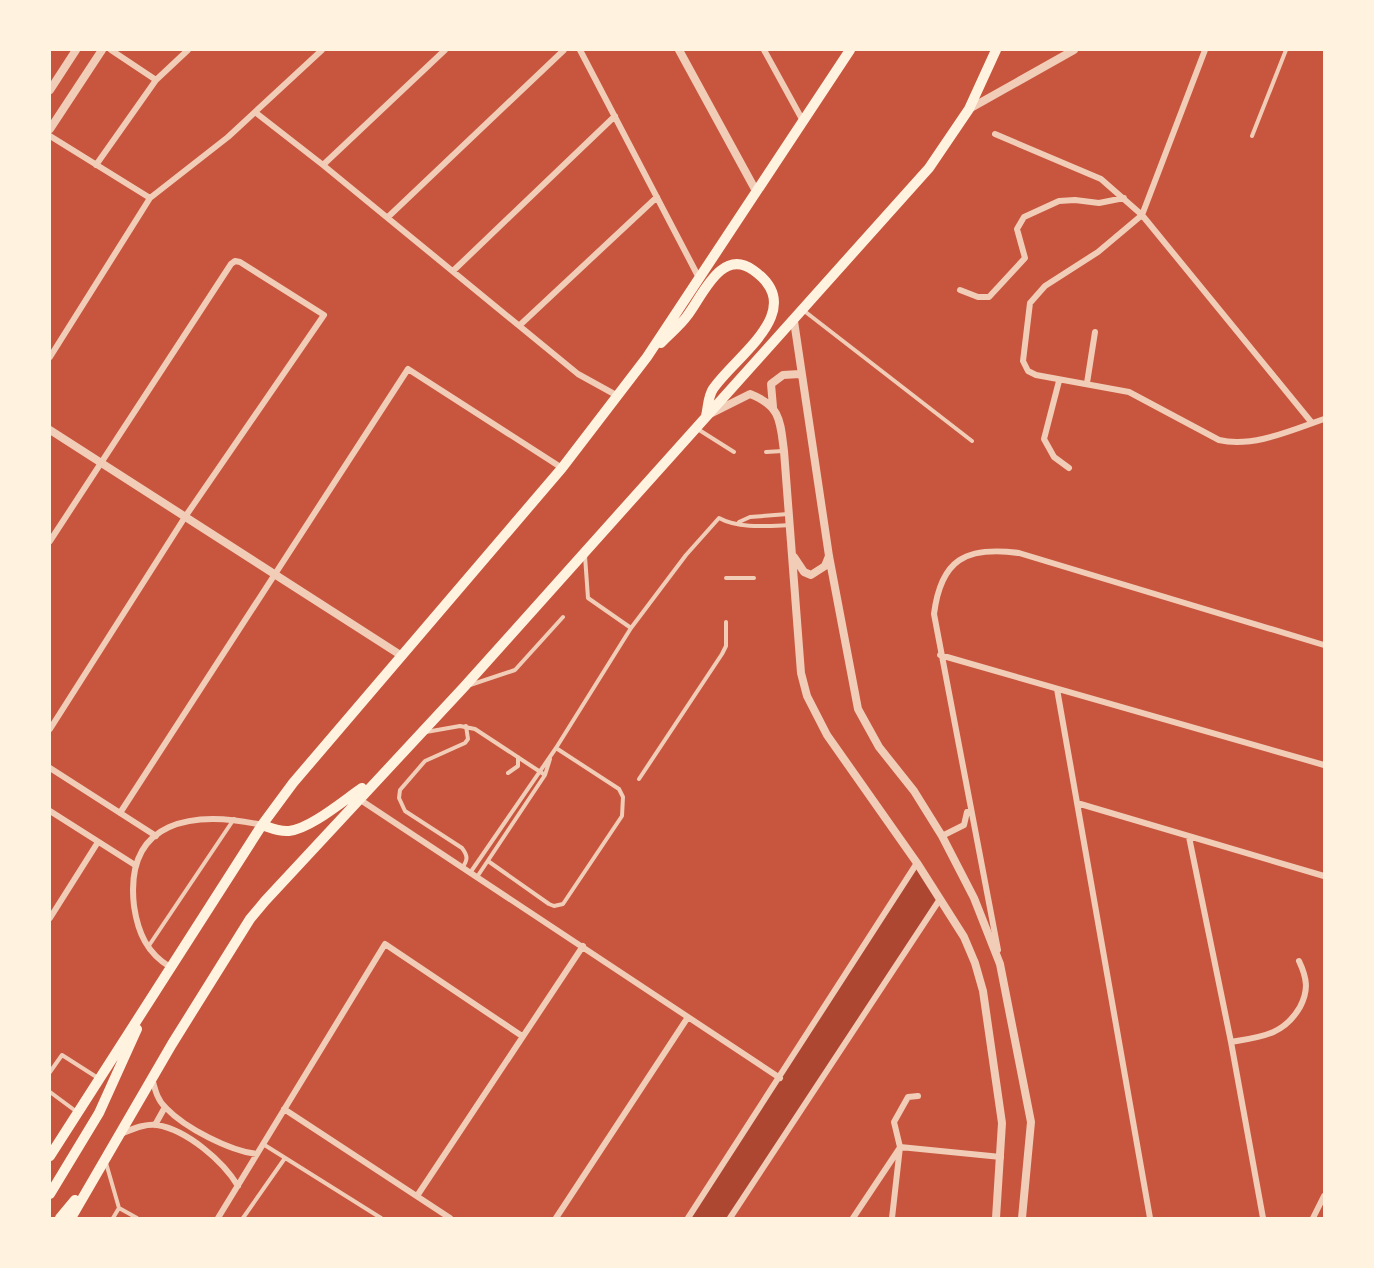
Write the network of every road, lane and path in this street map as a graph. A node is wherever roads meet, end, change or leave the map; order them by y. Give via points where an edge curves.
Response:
1 (76, 50) edge
2 (102, 50) edge
3 (111, 50) edge
4 (188, 50) edge
5 (322, 50) edge
6 (445, 50) edge
7 (564, 50) edge
8 (580, 50) edge
9 (679, 50) edge
10 (764, 50) edge
11 (850, 50) edge
12 (996, 50) edge
13 (1074, 50) edge
14 (1205, 50) edge
15 (1286, 50) edge
16 (156, 80) junction
17 (50, 90) edge
18 (969, 109) junction
19 (255, 112) junction
20 (615, 116) junction
21 (803, 121) junction
22 (50, 129) edge
23 (995, 134) dead end
24 (50, 136) edge
25 (1252, 136) dead end
26 (96, 165) junction
27 (323, 165) junction
28 (756, 191) junction
29 (657, 197) junction
30 (150, 198) junction
31 (1124, 198) junction
32 (1142, 215) junction
33 (388, 217) junction
34 (453, 271) junction
35 (698, 276) junction
36 (960, 290) dead end
37 (803, 309) junction
38 (794, 321) junction
39 (520, 325) junction
40 (1095, 332) dead end
41 (50, 357) edge
42 (647, 357) junction
43 (800, 374) junction
44 (1059, 381) junction
45 (1087, 382) junction
46 (616, 395) junction
47 (773, 407) junction
48 (706, 416) junction
49 (1324, 419) edge
50 (1312, 423) junction
51 (696, 428) junction
52 (50, 430) edge
53 (972, 441) dead end
54 (784, 451) junction
55 (734, 452) dead end
56 (766, 452) dead end
57 (101, 464) junction
58 (561, 468) junction
59 (1069, 468) dead end
60 (789, 514) junction
61 (185, 517) junction
62 (739, 522) junction
63 (790, 525) junction
64 (50, 541) edge
65 (585, 553) junction
66 (792, 554) junction
67 (829, 555) junction
68 (273, 573) junction
69 (726, 578) dead end
70 (754, 578) dead end
71 (563, 617) dead end
72 (726, 622) dead end
73 (631, 628) junction
74 (1324, 645) edge
75 (940, 655) junction
76 (402, 656) junction
77 (464, 687) junction
78 (1057, 689) junction
79 (466, 726) junction
80 (50, 729) edge
81 (420, 734) junction
82 (556, 748) junction
83 (551, 755) junction
84 (518, 756) junction
85 (1324, 765) edge
86 (50, 768) edge
87 (540, 771) junction
88 (508, 773) dead end
89 (545, 775) junction
90 (376, 779) junction
91 (639, 779) dead end
92 (358, 799) junction
93 (968, 803) junction
94 (1077, 803) junction
95 (50, 811) edge
96 (120, 813) junction
97 (234, 819) junction
98 (262, 825) junction
99 (156, 836) junction
100 (942, 836) junction
101 (1189, 837) junction
102 (99, 842) junction
103 (488, 861) junction
104 (917, 863) junction
105 (135, 865) junction
106 (462, 868) junction
107 (470, 873) junction
108 (1324, 876) edge
109 (477, 877) junction
110 (940, 899) junction
111 (50, 918) edge
112 (583, 946) junction
113 (148, 947) junction
114 (1299, 961) dead end
115 (1000, 964) junction
116 (170, 967) junction
117 (150, 1002) junction
118 (688, 1017) junction
119 (522, 1036) junction
120 (1231, 1042) junction
121 (50, 1072) edge
122 (152, 1077) junction
123 (98, 1078) junction
124 (780, 1078) junction
125 (50, 1092) edge
126 (918, 1096) dead end
127 (165, 1107) junction
128 (284, 1109) junction
129 (77, 1112) junction
130 (155, 1125) junction
131 (120, 1134) junction
132 (263, 1144) junction
133 (900, 1148) junction
134 (50, 1154) edge
135 (257, 1154) junction
136 (1001, 1157) junction
137 (285, 1158) junction
138 (105, 1160) junction
139 (97, 1171) junction
140 (238, 1186) junction
141 (50, 1194) edge
142 (417, 1196) junction
143 (1324, 1196) edge
144 (119, 1208) junction
145 (734, 1217) edge
146 (60, 1218) edge
147 (71, 1218) edge
148 (113, 1218) edge
149 (137, 1218) edge
150 (219, 1218) edge
151 (243, 1218) edge
152 (381, 1218) edge
153 (450, 1218) edge
154 (556, 1218) edge
155 (688, 1218) edge
156 (853, 1218) edge
157 (892, 1218) edge
158 (996, 1218) edge
159 (1022, 1218) edge
160 (1150, 1218) edge
161 (1263, 1218) edge
162 (1313, 1218) edge

1 - 17 street
2 - 22 street
3 - 16 street
4 - 16 street
5 - 19 street
6 - 27 street
7 - 33 street
8 - 20 street
9 - 28 street
10 - 21 street
11 - 21 main road
12 - 18 main road
13 - 18 street
14 - 32 street
15 - 25 lane
16 - 26 street
18 - 37 main road via 929,168
19 - 27 street
19 - 30 street
20 - 29 street
20 - 34 street
21 - 28 main road
23 - 31 street via 1087,172
24 - 26 street
26 - 30 street
27 - 33 street
28 - 35 main road
29 - 35 street
29 - 39 street
30 - 41 street
31 - 32 street
31 - 36 street via 1099,203 1059,201 1024,217 1017,229 1025,252 1022,263 989,297
32 - 44 street via 1104,248 1035,294 1030,303 1023,361 1028,370
32 - 50 street
33 - 34 street
34 - 39 street
35 - 42 main road
37 - 38 main road
37 - 53 lane
38 - 43 street
38 - 48 main road
39 - 46 street via 578,374
40 - 45 street
42 - 46 main road
42 - 48 main road via 686,318 717,273 736,263 751,268 763,279 772,297 770,324 712,391
43 - 47 street via 783,375 771,384
43 - 67 street
44 - 45 street
44 - 59 street via 1045,428 1047,448
45 - 50 street via 1129,392 1219,440 1234,443
46 - 58 main road
47 - 48 street via 750,394
47 - 54 street via 781,425
48 - 51 main road
49 - 50 street
51 - 55 lane
51 - 65 main road
52 - 57 street
54 - 56 lane
54 - 60 street
57 - 61 street
57 - 61 street via 236,261 324,315
57 - 64 street
58 - 68 street via 408,369
58 - 76 main road
60 - 62 lane via 750,517
60 - 63 street
61 - 68 street
61 - 80 street
62 - 63 lane via 752,527
62 - 73 lane via 719,518
63 - 66 street
65 - 73 lane via 588,598
65 - 77 main road
66 - 67 street via 811,575 825,566
66 - 104 street via 801,673 807,696 827,735
67 - 100 street via 858,709 879,747
68 - 76 street
68 - 96 street
69 - 70 lane
71 - 77 lane via 515,670
72 - 91 lane via 722,654
73 - 82 lane
74 - 75 street via 1019,553 997,550 975,553 956,562 942,577 934,614
75 - 78 street
75 - 93 street
76 - 98 main road
77 - 81 main road
78 - 85 street
78 - 94 street
79 - 81 lane
79 - 84 lane
79 - 106 lane via 465,743 425,760 400,790 399,798 405,811 462,848 466,855
81 - 90 main road
82 - 83 lane
82 - 103 lane via 619,789 624,806 618,822 558,906
83 - 87 lane
83 - 89 lane
84 - 87 lane
84 - 88 lane via 518,766
86 - 96 street
87 - 89 lane
87 - 107 lane
89 - 103 lane
90 - 92 main road
90 - 98 main road via 306,825 277,831
92 - 106 street
92 - 122 main road via 250,919
93 - 100 street via 964,825
93 - 115 street
94 - 101 street
94 - 160 street
95 - 102 street
96 - 99 street
97 - 98 street
97 - 99 street via 199,818
97 - 113 lane
98 - 116 main road
99 - 105 street via 142,849
100 - 115 street via 974,897
101 - 108 street
101 - 120 street
102 - 105 street
102 - 111 street
103 - 109 lane
104 - 110 street
104 - 124 street
105 - 113 street via 135,915
106 - 107 street
107 - 109 street
109 - 112 street
110 - 136 street via 964,937 983,991 998,1088
110 - 145 street
112 - 118 street
112 - 119 street
113 - 116 street via 154,957
114 - 120 street via 1307,984 1292,1021 1274,1033
115 - 159 street via 1031,1122
116 - 117 main road
117 - 123 main road
117 - 141 main road via 99,1113
118 - 124 street
118 - 154 street
119 - 128 street via 385,944
119 - 142 street
120 - 161 street
121 - 123 lane via 62,1054
122 - 127 street via 156,1094
122 - 131 main road
123 - 129 main road
124 - 155 street
125 - 129 lane
126 - 133 street via 908,1097 894,1122
127 - 130 street
127 - 135 street via 224,1145
128 - 132 street
128 - 142 street
129 - 134 main road
130 - 131 street
130 - 140 street via 170,1129 214,1156
131 - 138 main road
132 - 135 street
132 - 137 lane
133 - 136 street
133 - 156 street
133 - 157 street
135 - 140 street
136 - 158 street
137 - 151 lane
137 - 152 lane
138 - 139 main road
138 - 144 lane
139 - 146 main road
139 - 147 main road
140 - 150 street
142 - 153 street
143 - 162 street
144 - 148 lane
144 - 149 lane

